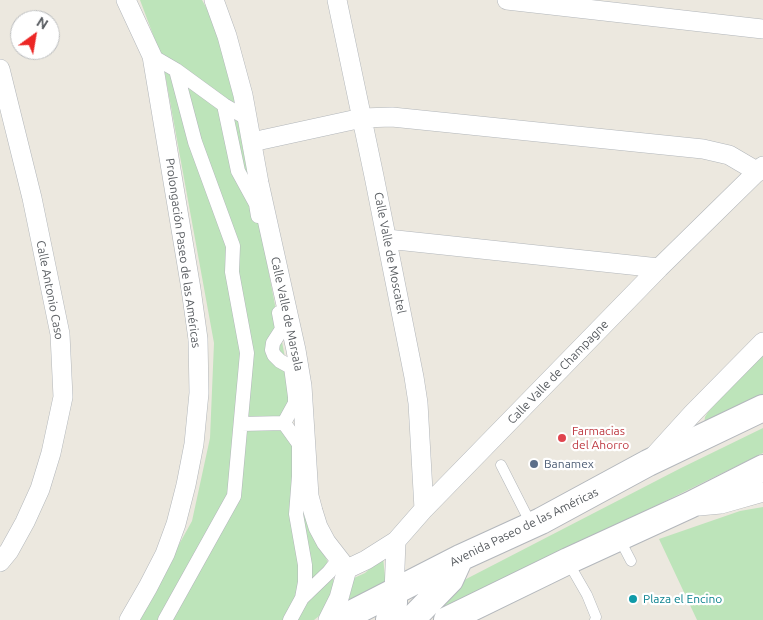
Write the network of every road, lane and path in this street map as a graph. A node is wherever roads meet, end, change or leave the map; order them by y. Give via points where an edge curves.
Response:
1 (126, 0) edge
2 (214, 0) edge
3 (337, 0) edge
4 (507, 0) edge
5 (763, 29) edge
6 (152, 56) junction
7 (0, 69) edge
8 (176, 70) junction
9 (224, 105) junction
10 (362, 118) junction
11 (248, 119) junction
12 (252, 142) junction
13 (760, 169) edge
14 (387, 239) junction
15 (659, 268) junction
16 (763, 342) edge
17 (763, 408) edge
18 (284, 423) junction
19 (241, 424) junction
20 (648, 463) junction
21 (501, 465) dead end
22 (763, 468) edge
23 (763, 492) edge
24 (690, 505) junction
25 (424, 509) junction
26 (532, 525) junction
27 (619, 538) junction
28 (396, 548) junction
29 (460, 558) junction
30 (568, 561) junction
31 (631, 561) dead end
32 (0, 562) edge
33 (343, 564) junction
34 (428, 575) junction
35 (394, 593) junction
36 (302, 598) junction
37 (457, 618) edge
38 (129, 620) edge
39 (165, 620) edge
40 (290, 620) edge
41 (328, 620) edge
42 (339, 620) edge
43 (389, 620) edge
44 (412, 620) edge
45 (595, 620) edge

1 - 6 street, Prolongación Paseo de las Américas
2 - 11 street, Calle Valle de Marsala via 230,45
3 - 10 street, Calle Valle de Moscatel
4 - 5 street
6 - 8 street
6 - 38 street, Prolongación Paseo de las Américas via 198,338 199,393 194,444 176,524 165,554
7 - 32 street, Calle Antonio Caso via 32,198 60,334 63,397 40,489 9,552
8 - 9 street
8 - 19 street via 195,142 233,246 232,272 247,353
9 - 11 street
9 - 18 street via 238,170 256,204 282,329 272,350 280,361 291,367 295,403
10 - 12 street
10 - 13 street via 392,117 703,149 729,155
10 - 14 street, Calle Valle de Moscatel
11 - 12 street, Calle Valle de Marsala
12 - 33 street, Calle Valle de Marsala via 302,386 309,496 318,527
13 - 15 street, Calle Valle de Champagne
14 - 15 street
14 - 25 street, Calle Valle de Moscatel via 418,403
15 - 25 street, Calle Valle de Champagne
16 - 20 street
17 - 20 main road, Avenida Paseo de las Américas
18 - 19 street
18 - 36 street via 299,444 296,514 306,565
19 - 39 street via 234,496
20 - 26 main road, Avenida Paseo de las Américas
21 - 26 lane
22 - 24 main road
23 - 24 street via 704,507
24 - 27 main road
25 - 28 street, Calle Valle de Champagne
26 - 29 main road, Avenida Paseo de las Américas
27 - 30 main road
27 - 31 lane
28 - 33 street, Calle Valle de Champagne via 366,560
28 - 34 street via 408,566
28 - 35 street
29 - 34 main road, Avenida Paseo de las Américas
29 - 44 main road via 450,580
30 - 37 main road
30 - 45 lane via 587,595
33 - 36 street via 329,572
33 - 41 street via 339,598
34 - 35 main road, Avenida Paseo de las Américas
35 - 42 main road, Avenida Paseo de las Américas
35 - 43 main road
36 - 40 street

